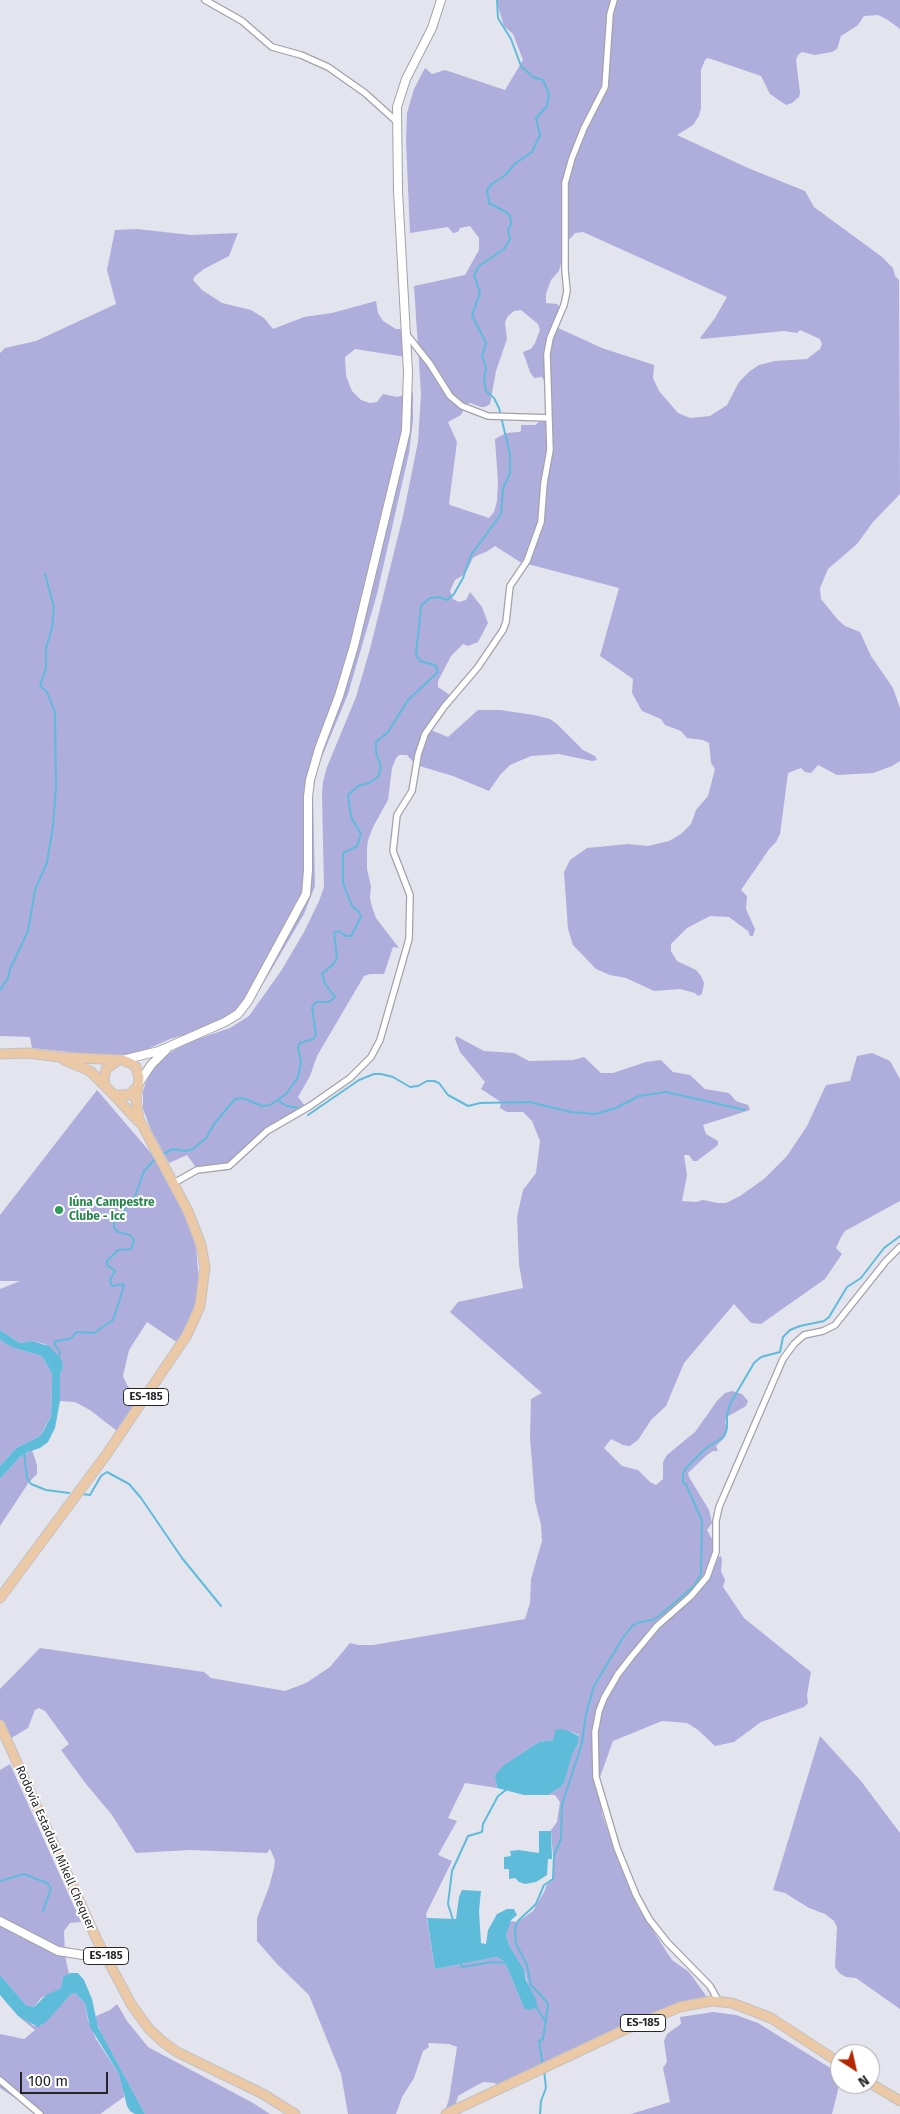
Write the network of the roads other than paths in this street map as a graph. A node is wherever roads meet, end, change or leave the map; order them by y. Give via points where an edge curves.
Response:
1 (205, 0) edge
2 (441, 0) edge
3 (614, 0) edge
4 (396, 121) junction
5 (407, 335) junction
6 (549, 418) junction
7 (174, 1044) junction
8 (0, 1054) edge
9 (59, 1057) junction
10 (119, 1061) junction
11 (138, 1086) junction
12 (106, 1087) junction
13 (114, 1094) junction
14 (142, 1127) junction
15 (174, 1183) junction
16 (900, 1247) edge
17 (0, 1598) edge
18 (0, 1725) edge
19 (0, 1921) edge
20 (108, 1959) junction
21 (720, 2002) junction
22 (830, 2056) edge
23 (0, 2080) edge
24 (880, 2089) edge
25 (900, 2102) edge
26 (40, 2114) edge
27 (295, 2114) edge
28 (446, 2114) edge

1 - 4 street via 242,21 272,47 328,67 365,93
2 - 4 main road via 432,28 406,79
3 - 6 street via 610,14 605,87 584,128 565,183 567,291 548,347
4 - 5 main road
5 - 6 street via 456,402 475,412 498,417
5 - 7 main road via 408,410 402,450 354,646 310,780 306,894 238,1014
6 - 15 street via 550,450 541,522 527,561 510,586 503,630 484,660 444,706 425,734 413,789 397,815 393,851 410,895 409,939 377,1048 350,1078 273,1127 229,1166 197,1170
7 - 10 main road
7 - 11 main road via 150,1064
8 - 9 main road, ES-185
9 - 10 main road, ES-185
9 - 12 main road, ES-185 via 90,1071
10 - 11 main road, ES-185 via 136,1068
10 - 12 main road via 104,1073
11 - 13 main road via 129,1095
11 - 14 main road, ES-185 via 136,1109
12 - 13 main road, ES-185
13 - 14 main road, ES-185
14 - 15 main road, ES-185
15 - 17 main road, ES-185 via 196,1228 205,1267 195,1319 178,1350 106,1455
16 - 21 street via 835,1325 804,1335 782,1359 720,1507 716,1521 716,1552 707,1577 658,1626 628,1662 599,1711 595,1732 596,1777 617,1848 636,1896 667,1942 710,1986
18 - 20 main road, Rodovia Estadual Mikell Chequer / ES-185
19 - 20 main road via 58,1952
20 - 27 main road, Rodovia Estadual Mikell Chequer / ES-185 via 130,2004 163,2042
21 - 22 main road, ES-185 via 732,2003 771,2018
21 - 28 main road, ES-185 via 680,2007
23 - 26 street
24 - 25 main road

